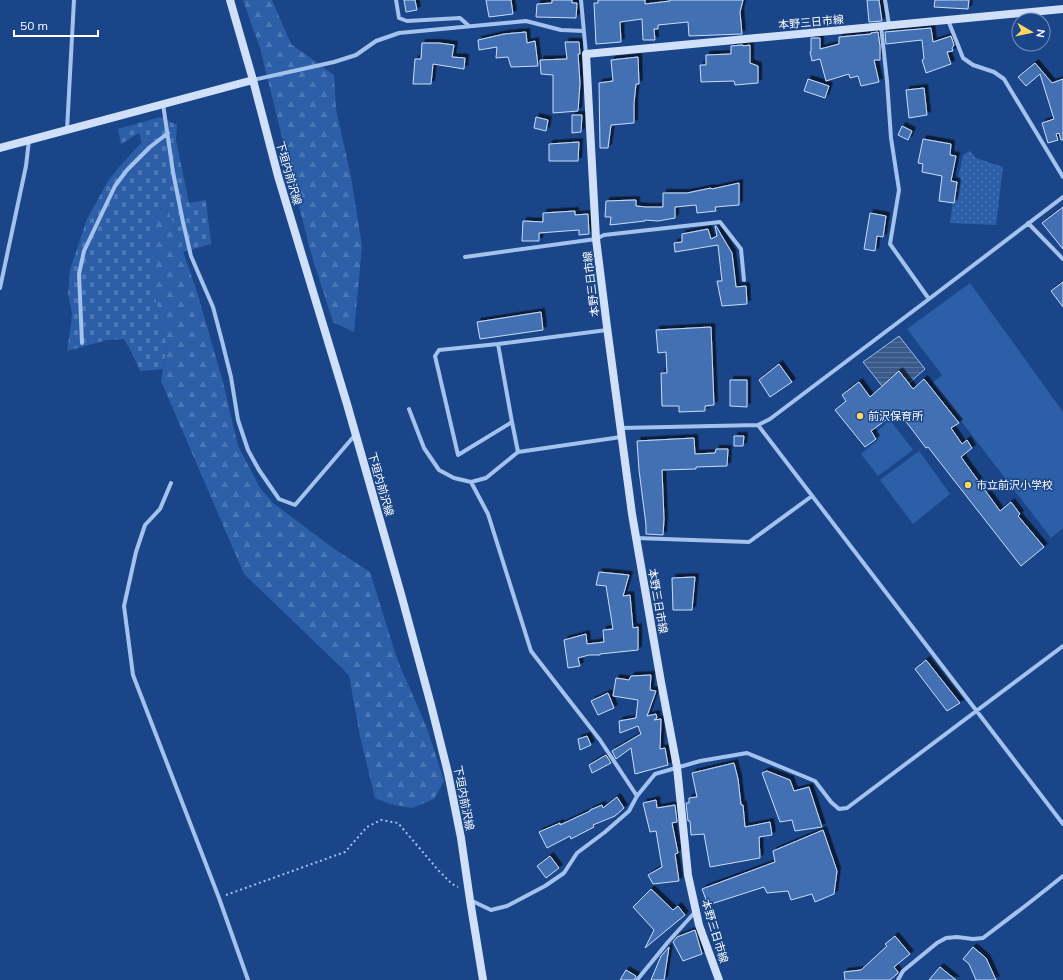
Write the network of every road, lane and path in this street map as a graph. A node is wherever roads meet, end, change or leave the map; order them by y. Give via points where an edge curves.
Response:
1 (74, 0) edge
2 (230, 0) edge
3 (396, 0) edge
4 (581, 0) edge
5 (885, 0) edge
6 (1063, 9) edge
7 (948, 20) junction
8 (469, 26) junction
9 (885, 26) junction
10 (584, 31) junction
11 (586, 54) junction
12 (253, 80) junction
13 (163, 104) junction
14 (68, 130) junction
15 (168, 133) junction
16 (29, 140) junction
17 (0, 148) edge
18 (1063, 177) edge
19 (1063, 197) edge
20 (1028, 223) junction
21 (596, 239) junction
22 (465, 257) dead end
23 (1063, 259) edge
24 (744, 280) dead end
25 (0, 288) edge
26 (929, 299) junction
27 (607, 330) junction
28 (82, 343) dead end
29 (498, 344) junction
30 (409, 409) dead end
31 (512, 422) junction
32 (758, 425) junction
33 (621, 432) junction
34 (356, 434) junction
35 (518, 452) junction
36 (472, 482) junction
37 (171, 483) dead end
38 (812, 496) junction
39 (636, 538) junction
40 (1063, 646) edge
41 (977, 711) junction
42 (677, 768) junction
43 (637, 796) junction
44 (1063, 824) edge
45 (1063, 876) edge
46 (219, 898) junction
47 (470, 900) junction
48 (696, 911) junction
49 (248, 980) edge
50 (483, 980) edge
51 (637, 980) edge
52 (719, 980) edge
53 (722, 980) edge
54 (898, 980) edge

1 - 14 street
2 - 12 main road, 下垣内前沢線
3 - 8 street via 399,18 408,21 460,18
4 - 10 street
5 - 9 street
6 - 7 main road, 本野三日市線
7 - 9 main road, 本野三日市線
7 - 18 street via 963,58 1004,79
8 - 10 street via 526,21 561,30
8 - 12 street via 399,33 376,41 356,55
9 - 11 main road, 本野三日市線
9 - 26 street via 891,138 900,190 890,244
10 - 11 street
11 - 21 main road, 本野三日市線
12 - 13 main road
12 - 34 main road, 下垣内前沢線 via 278,176
13 - 14 main road
13 - 15 street
14 - 16 main road
15 - 28 street via 150,147 115,186 84,251 79,274
15 - 34 street via 173,172 191,256 213,307 231,378 238,420 248,450 259,470 279,499 295,505
16 - 17 main road
16 - 25 street via 26,166
19 - 20 street
20 - 23 street
20 - 26 street
21 - 22 street
21 - 24 street via 604,235 720,222 741,249
21 - 27 main road, 本野三日市線
26 - 32 street via 770,419
27 - 29 street
27 - 33 main road, 本野三日市線
29 - 31 street
29 - 31 street via 439,350 435,356 458,455
30 - 36 street via 424,448 439,470 454,478
31 - 35 street
32 - 33 street
32 - 38 street
33 - 35 street
33 - 39 main road, 本野三日市線
34 - 47 main road, 下垣内前沢線 via 448,773
35 - 36 street via 486,478
36 - 43 street via 488,514 531,651 600,740
37 - 46 street via 160,509 145,525 124,606 125,621 133,675
38 - 39 street via 749,542
38 - 41 street
39 - 42 main road, 本野三日市線
40 - 41 street
41 - 42 street via 847,808 839,809 814,781 747,753 700,761
41 - 44 street
42 - 43 street via 655,774
42 - 48 main road, 本野三日市線 via 688,875
43 - 47 street via 629,811 577,853 564,873 545,886 507,906 491,910
45 - 54 street via 983,938 946,938 937,943 903,971
46 - 47 path via 345,852 368,827 381,820 398,823 439,871 452,884 462,889
46 - 49 street
47 - 50 main road, 下垣内前沢線
48 - 51 street
48 - 52 main road, 本野三日市線
52 - 53 street

